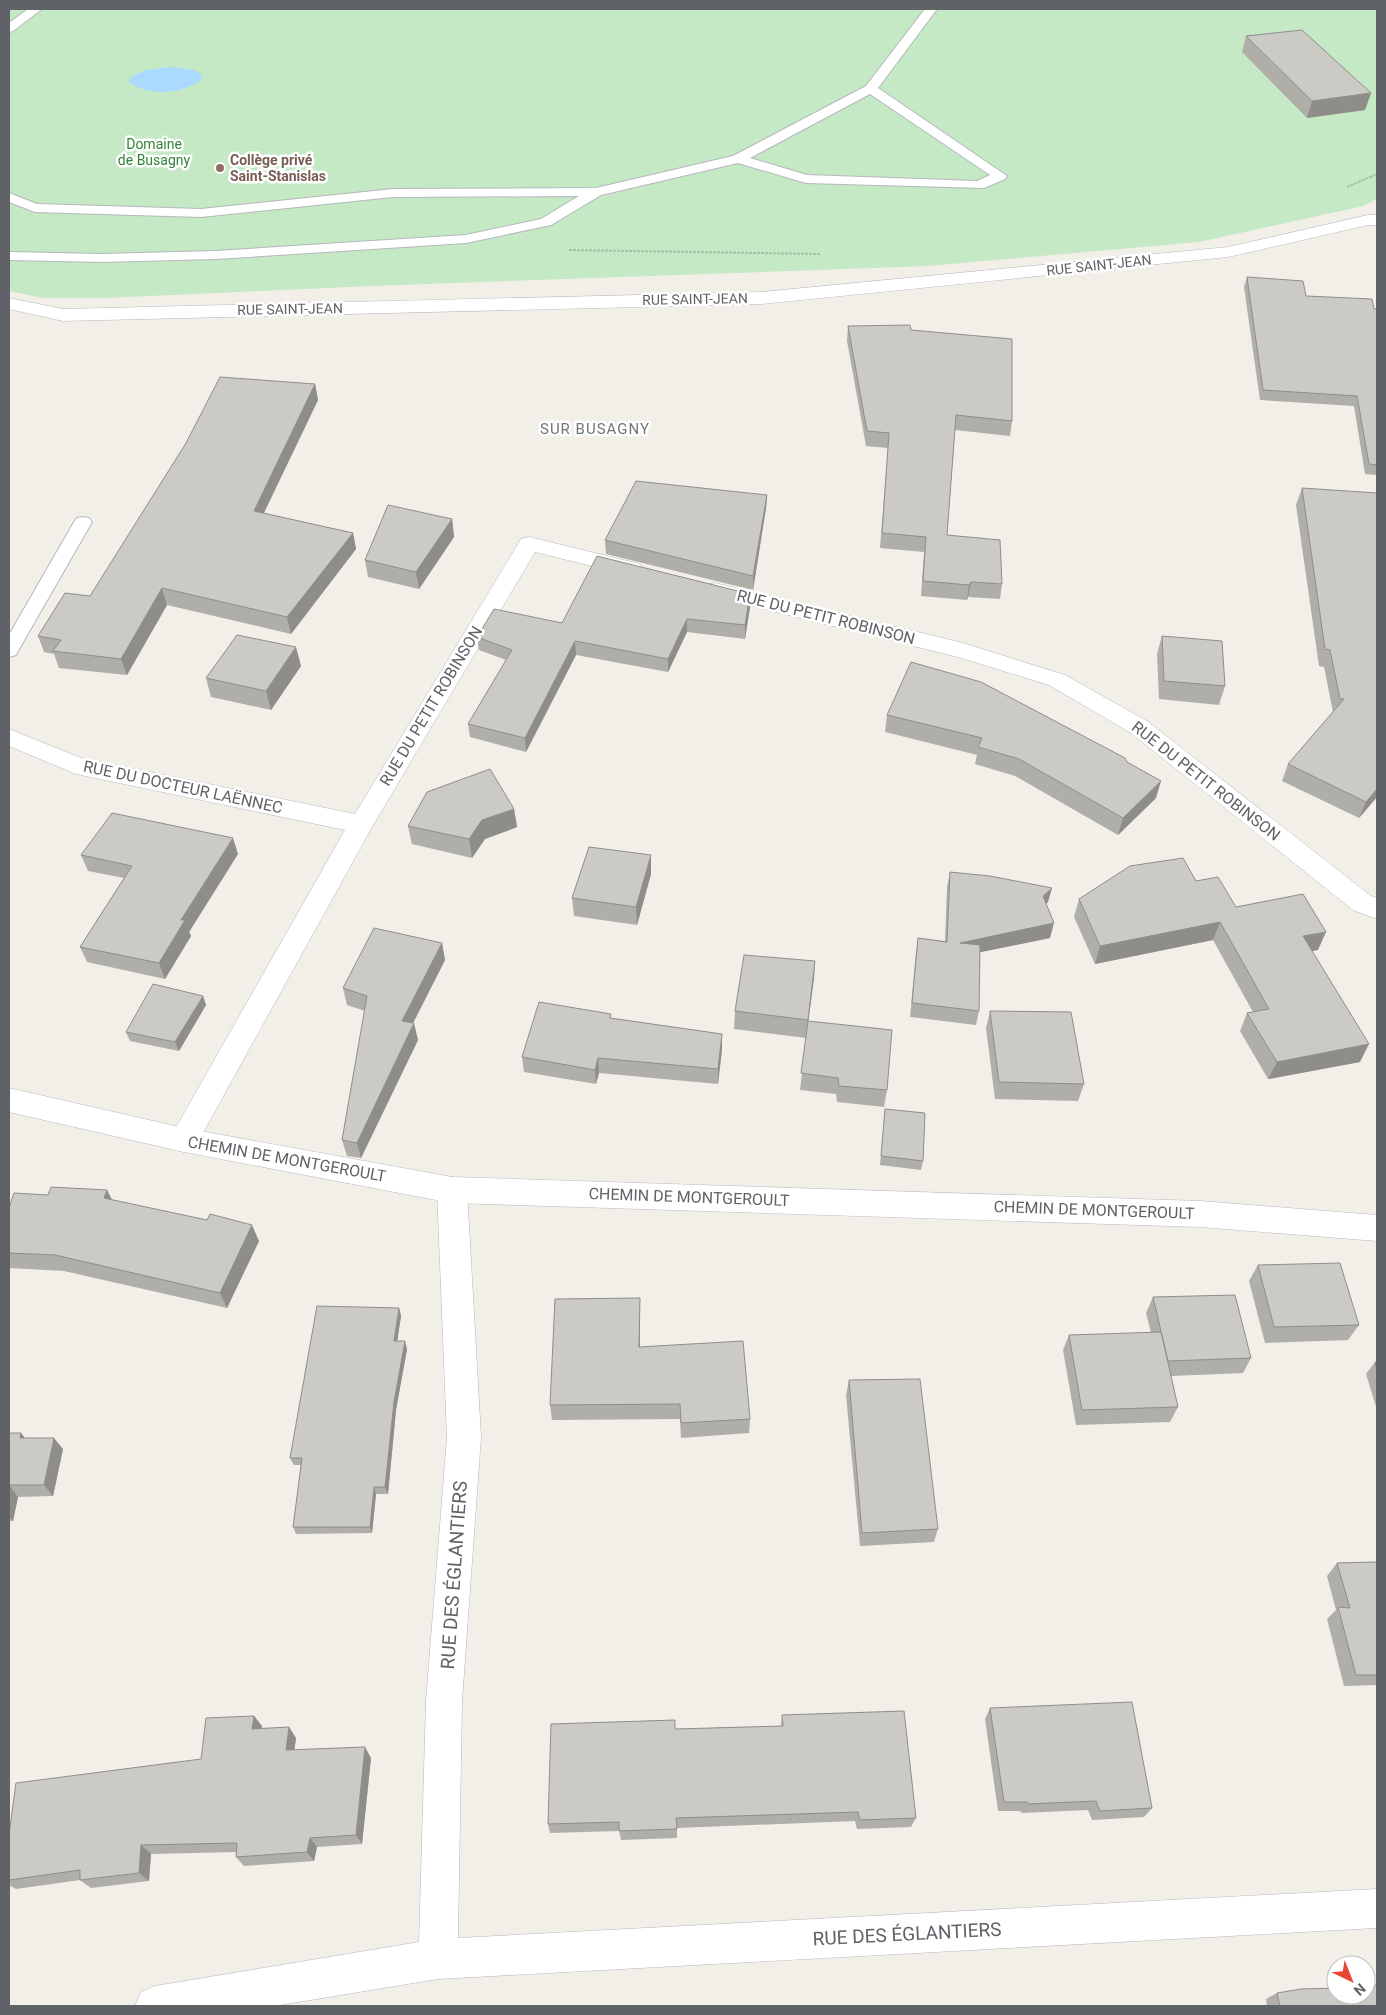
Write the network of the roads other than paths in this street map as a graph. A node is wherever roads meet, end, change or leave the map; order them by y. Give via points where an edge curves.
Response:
1 (36, 9) edge
2 (931, 9) edge
3 (9, 28) edge
4 (871, 89) junction
5 (738, 158) junction
6 (596, 192) junction
7 (9, 197) edge
8 (1377, 220) edge
9 (9, 256) edge
10 (9, 304) edge
11 (83, 522) dead end
12 (654, 575) edge
13 (693, 584) edge
14 (9, 650) edge
15 (9, 737) edge
16 (360, 824) junction
17 (1377, 909) edge
18 (9, 1100) edge
19 (184, 1140) junction
20 (452, 1190) junction
21 (1377, 1228) edge
22 (1377, 1909) edge
23 (438, 1960) junction
24 (155, 2006) edge

1 - 3 lane
2 - 4 lane
4 - 5 lane
4 - 5 lane via 1000,176 979,185 806,179
5 - 6 lane
6 - 7 lane via 393,193 201,213 35,208
6 - 9 lane via 546,222 466,239 216,255
8 - 10 street, RUE SAINT-JEAN via 1228,252 760,298 63,314
11 - 14 lane
12 - 16 street, RUE DU PETIT ROBINSON via 529,544
13 - 17 street, RUE DU PETIT ROBINSON via 963,651 1057,680 1139,727 1362,903
15 - 16 street, RUE DU DOCTEUR LAËNNEC via 76,765
16 - 19 street, RUE DU PETIT ROBINSON
18 - 19 street, CHEMIN DE MONTGEROULT
19 - 20 street, CHEMIN DE MONTGEROULT
20 - 21 street, CHEMIN DE MONTGEROULT via 1200,1214
20 - 23 street, RUE DES ÉGLANTIERS via 464,1437 444,1701
22 - 23 street, RUE DES ÉGLANTIERS
23 - 24 street, RUE DES ÉGLANTIERS

